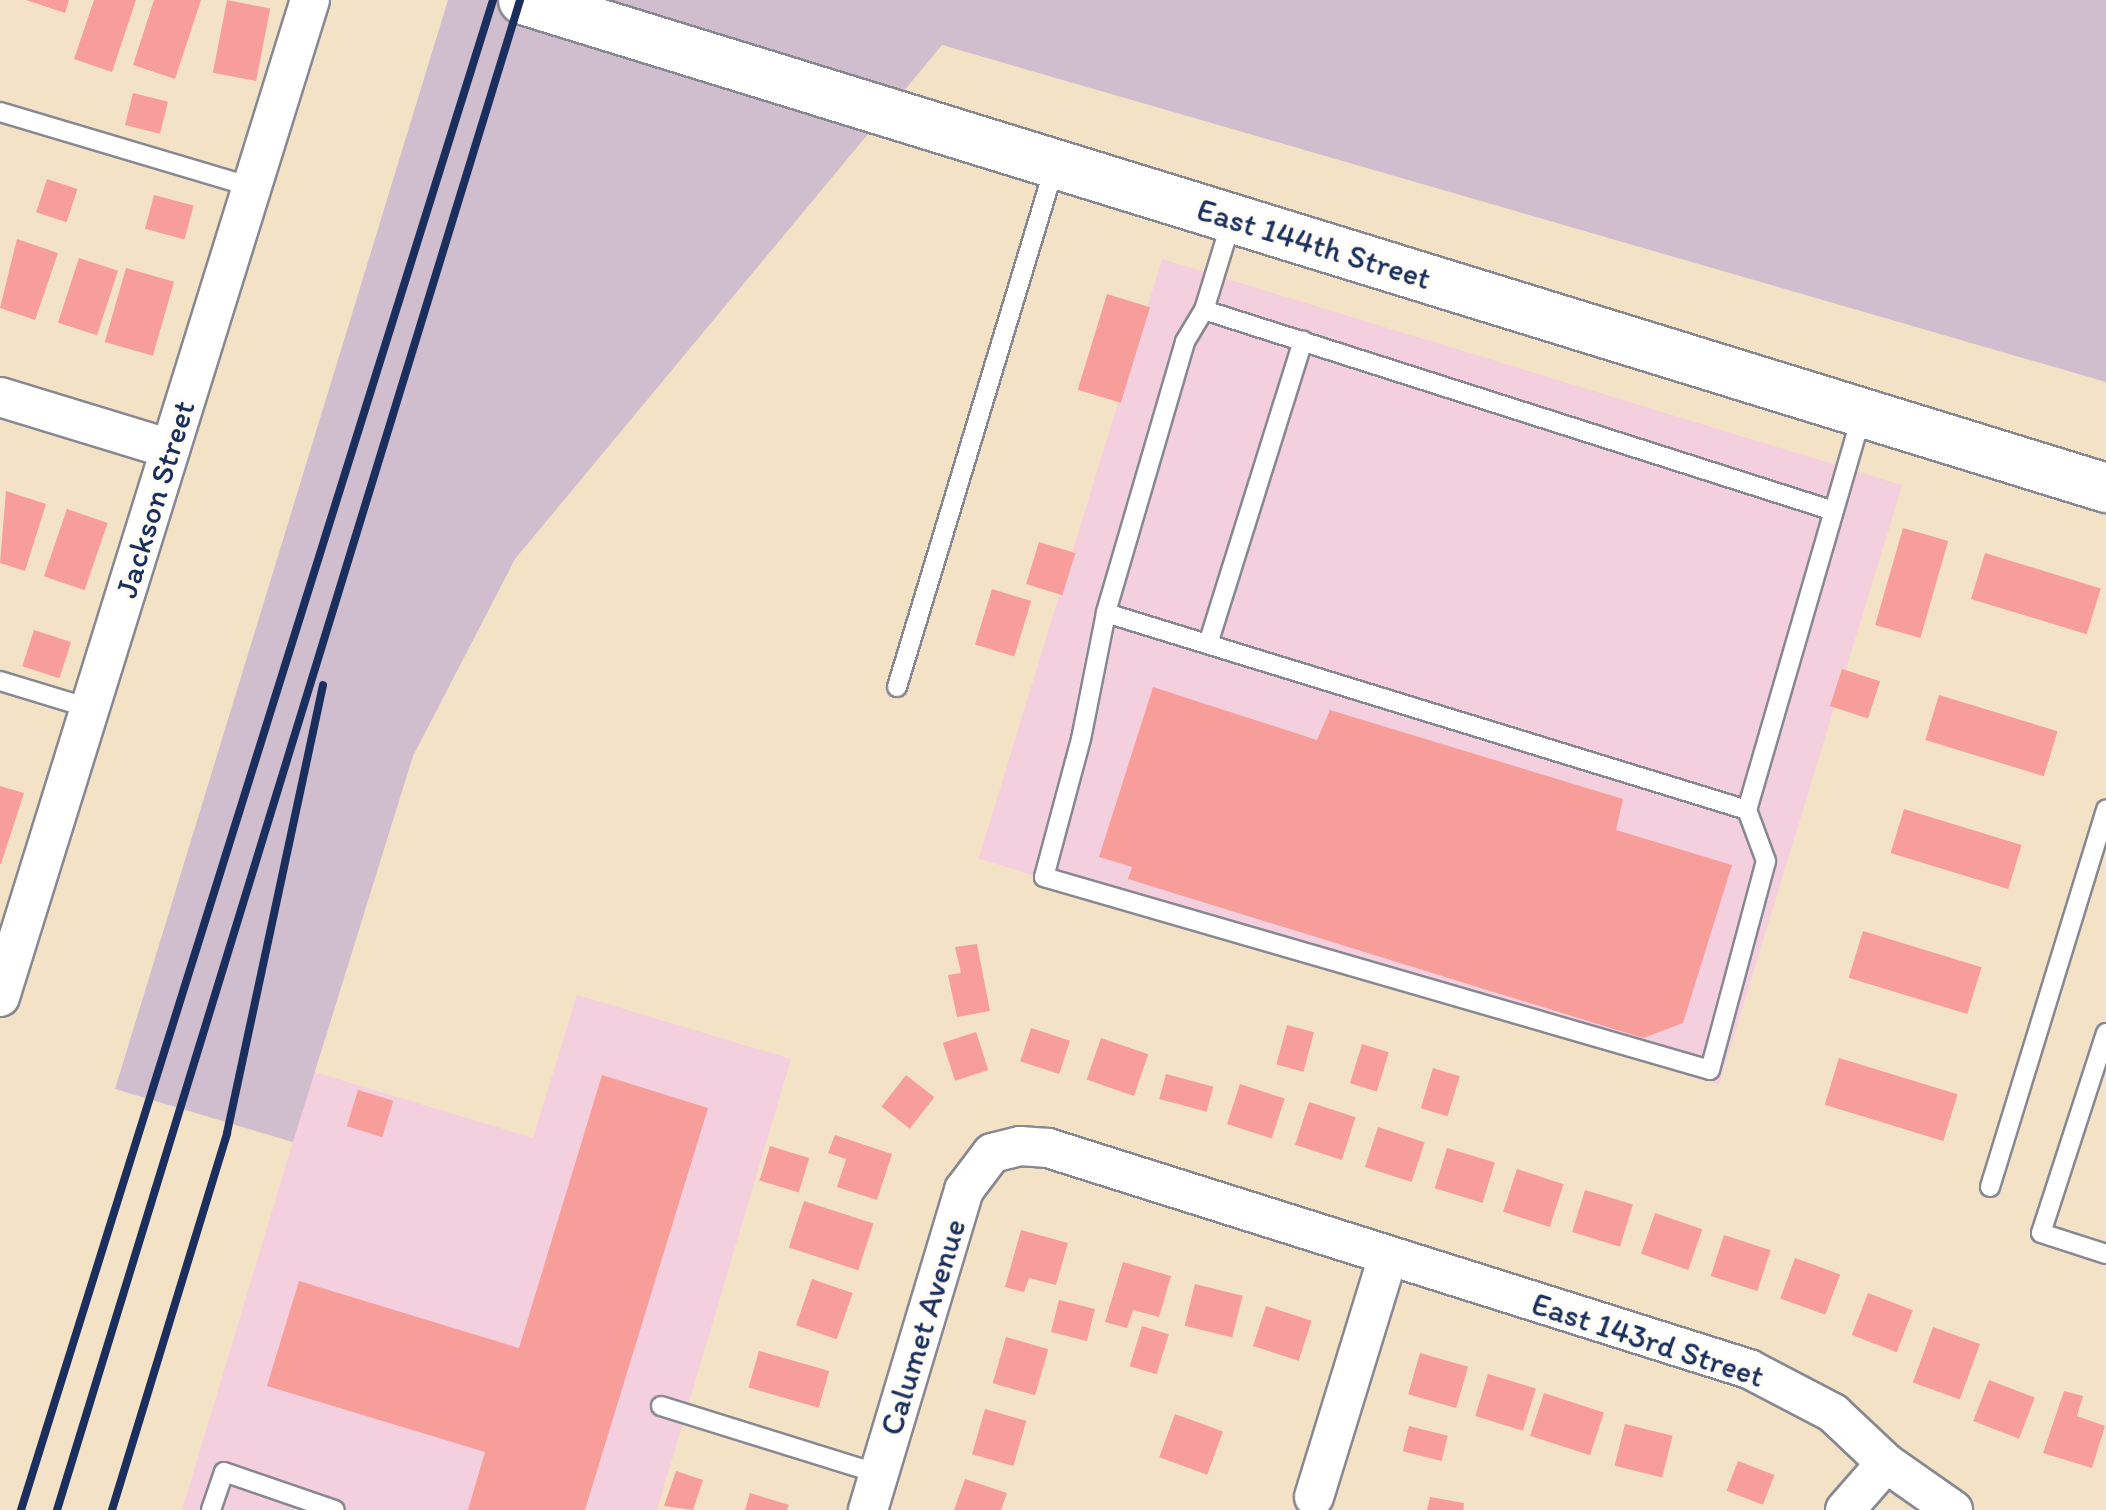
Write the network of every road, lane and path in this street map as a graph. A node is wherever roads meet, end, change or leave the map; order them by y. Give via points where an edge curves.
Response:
1 (310, 0) edge
2 (522, 0) edge
3 (0, 112) edge
4 (1055, 164) junction
5 (252, 187) junction
6 (1232, 219) junction
7 (1204, 310) junction
8 (1303, 341) junction
9 (0, 397) edge
10 (1862, 413) junction
11 (170, 450) junction
12 (2106, 488) edge
13 (1834, 512) junction
14 (1106, 612) junction
15 (1208, 644) junction
16 (0, 680) edge
17 (897, 687) dead end
18 (90, 708) junction
19 (2106, 809) edge
20 (1746, 810) junction
21 (6, 956) edge
22 (0, 997) edge
23 (2106, 1033) edge
24 (992, 1153) joint
25 (1990, 1187) dead end
26 (2106, 1254) edge
27 (1387, 1259) junction
28 (661, 1406) dead end
29 (1886, 1463) junction
30 (879, 1474) junction
31 (1314, 1497) dead end
32 (324, 1508) edge
33 (212, 1510) edge
34 (868, 1510) edge
35 (1844, 1510) edge
36 (1954, 1510) edge

1 - 5 street, Jackson Street
2 - 4 street, East 144th Street
3 - 5 lane
4 - 6 street, East 144th Street
4 - 17 lane
5 - 11 street, Jackson Street
6 - 7 lane
6 - 10 street, East 144th Street
7 - 8 lane
7 - 14 lane via 1185,342
8 - 13 lane
8 - 15 lane
9 - 11 street
10 - 12 street, East 144th Street
10 - 13 lane
11 - 18 street, Jackson Street
13 - 20 lane
14 - 15 lane
14 - 20 lane via 1082,739 1044,877 1710,1070 1766,861
15 - 20 lane
16 - 18 lane
18 - 21 street, Jackson Street
19 - 25 lane
21 - 22 street, Jackson Street
23 - 26 lane via 2042,1233
24 - 27 street, East 143rd Street via 1048,1148
24 - 30 street, Calumet Avenue via 964,1190
27 - 29 street, East 143rd Street via 1749,1369 1833,1413
27 - 31 street
28 - 30 lane
29 - 35 street
29 - 36 street, East 143rd Street
30 - 34 street, Calumet Avenue
32 - 33 lane via 224,1472

